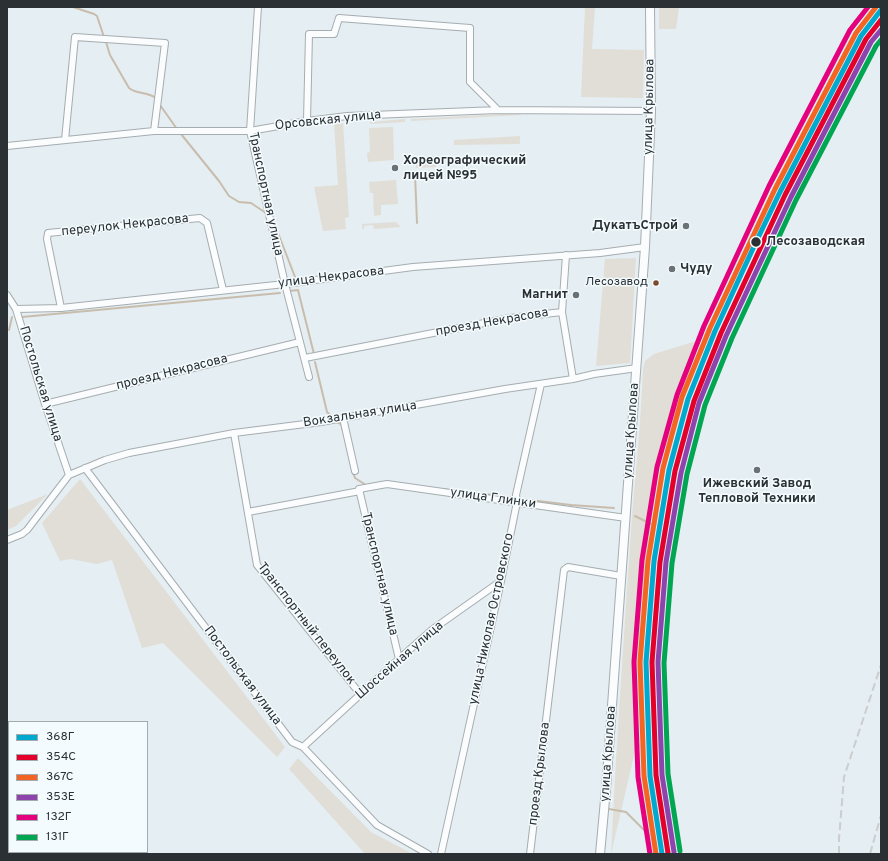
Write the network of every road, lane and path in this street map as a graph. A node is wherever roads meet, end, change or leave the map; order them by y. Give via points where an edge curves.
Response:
1 (258, 7) edge
2 (650, 7) edge
3 (498, 110) junction
4 (651, 111) junction
5 (307, 121) junction
6 (154, 131) junction
7 (250, 131) junction
8 (65, 140) junction
9 (7, 146) edge
10 (646, 247) junction
11 (566, 255) junction
12 (285, 284) junction
13 (223, 290) junction
14 (7, 295) edge
15 (61, 308) junction
16 (16, 309) junction
17 (562, 312) junction
18 (300, 342) junction
19 (304, 358) junction
20 (637, 368) junction
21 (309, 377) dead end
22 (573, 379) junction
23 (542, 384) junction
24 (45, 404) junction
25 (343, 418) junction
26 (234, 432) junction
27 (85, 468) junction
28 (355, 471) dead end
29 (69, 475) junction
30 (360, 490) junction
31 (517, 502) junction
32 (248, 512) junction
33 (626, 518) junction
34 (7, 540) edge
35 (622, 576) junction
36 (501, 581) junction
37 (399, 659) junction
38 (361, 694) junction
39 (303, 747) junction
40 (428, 854) edge
41 (441, 854) edge
42 (530, 854) edge
43 (600, 854) edge

1 - 7 street, Транспортная улица
2 - 4 main road, улица Крылова
3 - 4 street, Орсовская улица
3 - 5 street, Орсовская улица via 347,116
3 - 5 street via 470,82 470,28 339,18 334,34 309,34
4 - 10 main road, улица Крылова
5 - 7 street, Орсовская улица
6 - 7 street, Орсовская улица
6 - 8 street, Орсовская улица
6 - 8 street via 165,43 75,37
7 - 12 street, Транспортная улица
8 - 9 street, Орсовская улица
10 - 11 street, улица Некрасова
10 - 20 main road, улица Крылова
11 - 12 street, улица Некрасова via 413,267
11 - 17 street
12 - 13 street, улица Некрасова
12 - 18 street, Транспортная улица
13 - 15 street, улица Некрасова
13 - 15 street, переулок Некрасова via 207,222 200,218 48,233 47,239
14 - 16 street, Постольская улица
15 - 16 street, улица Некрасова
16 - 24 street, Постольская улица
17 - 19 street, проезд Некрасова via 510,318
17 - 22 street
18 - 19 street, Транспортная улица
18 - 24 street, проезд Некрасова
19 - 21 street, Транспортная улица
20 - 22 street, Вокзальная улица
20 - 33 main road, улица Крылова
22 - 23 street, Вокзальная улица
23 - 25 street, Вокзальная улица
23 - 31 street, улица Николая Островского via 516,495
24 - 29 street, Постольская улица
25 - 26 street, Вокзальная улица
25 - 28 street
26 - 27 street, Вокзальная улица via 129,453
26 - 32 street, Транспортный переулок
27 - 29 street, Вокзальная улица
27 - 39 street, Постольская улица via 292,742
29 - 34 street via 27,530
30 - 31 street, улица Глинки via 387,484
30 - 32 street, улица Глинки
30 - 37 street, Транспортная улица
31 - 33 street, улица Глинки
31 - 36 street, улица Николая Островского
32 - 38 street, Транспортный переулок via 257,565
33 - 35 main road, улица Крылова
35 - 42 street, проезд Крылова via 568,567 564,570
35 - 43 main road, улица Крылова
36 - 37 street, Шоссейная улица via 433,630
36 - 41 street, улица Николая Островского
37 - 38 street, Шоссейная улица
38 - 39 street, Шоссейная улица
39 - 40 street, Постольская улица via 377,825

